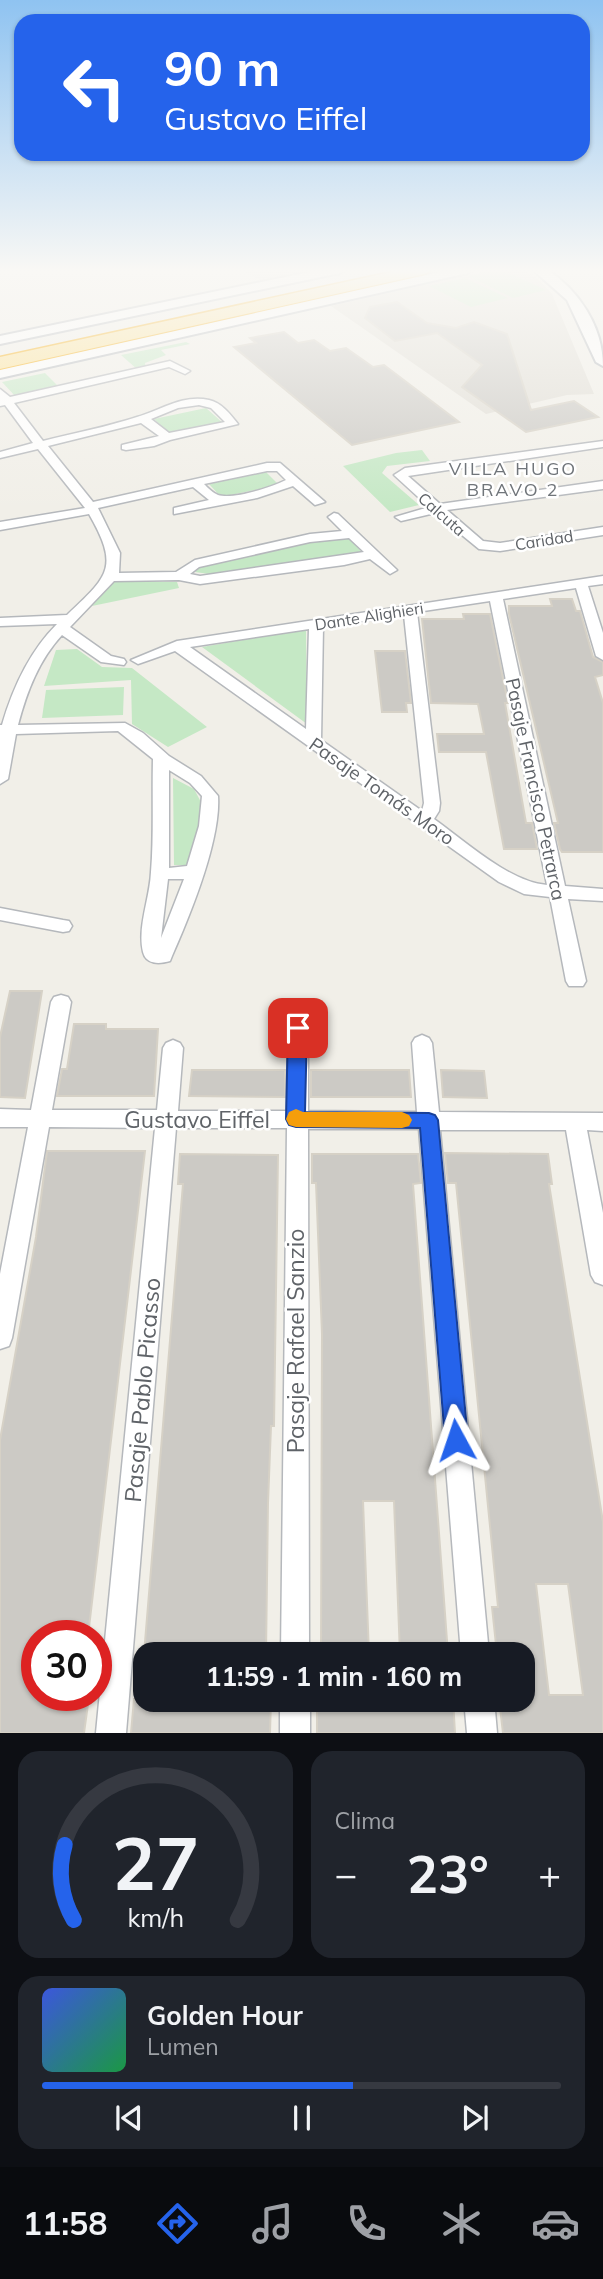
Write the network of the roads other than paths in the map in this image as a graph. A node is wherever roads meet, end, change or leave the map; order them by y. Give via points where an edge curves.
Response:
1 (61, 350) edge
2 (105, 350) edge
3 (0, 363) edge
4 (185, 372) dead end
5 (0, 374) edge
6 (198, 387) dead end
7 (0, 392) edge
8 (209, 403) junction
9 (3, 404) edge
10 (143, 419) junction
11 (167, 437) junction
12 (39, 444) junction
13 (603, 444) edge
14 (127, 447) dead end
15 (0, 455) edge
16 (293, 480) junction
17 (195, 482) junction
18 (603, 485) edge
19 (226, 499) junction
20 (319, 502) dead end
21 (92, 508) junction
22 (436, 509) junction
23 (178, 511) dead end
24 (334, 517) dead end
25 (401, 517) dead end
26 (0, 526) edge
27 (603, 531) edge
28 (352, 534) junction
29 (485, 546) joint
30 (373, 554) junction
31 (390, 570) dead end
32 (179, 576) junction
33 (112, 577) junction
34 (603, 580) edge
35 (581, 584) junction
36 (496, 597) junction
37 (410, 610) junction
38 (0, 622) edge
39 (65, 623) junction
40 (316, 624) junction
41 (177, 645) junction
42 (603, 656) edge
43 (138, 660) dead end
44 (119, 662) dead end
45 (4, 730) edge
46 (313, 741) junction
47 (161, 758) junction
48 (0, 779) edge
49 (424, 820) junction
50 (194, 872) junction
51 (160, 874) junction
52 (557, 893) junction
53 (603, 895) edge
54 (0, 914) edge
55 (63, 926) dead end
56 (576, 981) dead end
57 (61, 1002) dead end
58 (298, 1028) dead end
59 (422, 1044) dead end
60 (173, 1048) dead end
61 (0, 1118) edge
62 (40, 1118) junction
63 (167, 1119) junction
64 (296, 1119) junction
65 (429, 1120) junction
66 (575, 1121) junction
67 (603, 1122) edge
68 (601, 1248) edge
69 (603, 1275) edge
70 (0, 1338) edge
71 (295, 1642) edge
72 (474, 1642) edge
73 (295, 1712) edge
74 (480, 1712) edge
75 (111, 1733) edge
76 (295, 1733) edge
77 (482, 1733) edge

1 - 3 highway
2 - 5 main road
4 - 9 street via 170,364
6 - 8 street
7 - 9 street
8 - 10 street via 176,407
8 - 11 street via 236,427
9 - 12 street
10 - 11 street
10 - 12 street
11 - 14 street
12 - 15 street
12 - 21 street
13 - 22 street, Calcuta via 401,473
16 - 17 street via 275,466
16 - 19 street via 285,487
16 - 20 street
17 - 19 street via 212,496
17 - 21 street
18 - 22 street
19 - 23 street
21 - 26 street
21 - 33 street via 114,549
22 - 25 street
22 - 29 street, Calcuta
24 - 28 street
27 - 29 street, Caridad
28 - 30 street
28 - 32 street via 310,538 195,564
30 - 31 street
30 - 32 street via 200,580
32 - 33 street
33 - 39 street
34 - 35 street, Dante Alighieri
35 - 36 street, Dante Alighieri
35 - 42 street
36 - 37 street, Dante Alighieri
36 - 52 street, Pasaje Francisco Petrarca
37 - 40 street, Dante Alighieri
37 - 49 street via 432,803
38 - 39 street
39 - 44 street via 106,659
39 - 45 street via 29,671
40 - 41 street, Dante Alighieri
40 - 46 street
41 - 43 street, Dante Alighieri
41 - 46 street, Pasaje Tomás Moro
45 - 47 street via 120,726
45 - 48 street
46 - 49 street, Pasaje Tomás Moro
47 - 50 street via 200,783 212,801
47 - 51 street
49 - 52 street, Pasaje Tomás Moro via 515,884
50 - 51 street
50 - 51 street via 171,941 158,957 152,953 152,924
52 - 53 street, Pasaje Tomás Moro
52 - 56 street, Pasaje Francisco Petrarca
54 - 55 street
57 - 62 street
58 - 64 street, Pasaje Rafael Sanzio
59 - 65 street
60 - 63 street, Pasaje Pablo Picasso
61 - 62 street, Gustavo Eiffel
62 - 63 street, Gustavo Eiffel
62 - 70 street
63 - 64 street, Gustavo Eiffel
63 - 75 street, Pasaje Pablo Picasso
64 - 65 street, Gustavo Eiffel
64 - 71 street, Pasaje Rafael Sanzio
65 - 66 street, Gustavo Eiffel
65 - 72 street
66 - 67 street, Gustavo Eiffel
66 - 68 street
68 - 69 street
73 - 76 street
74 - 77 street

